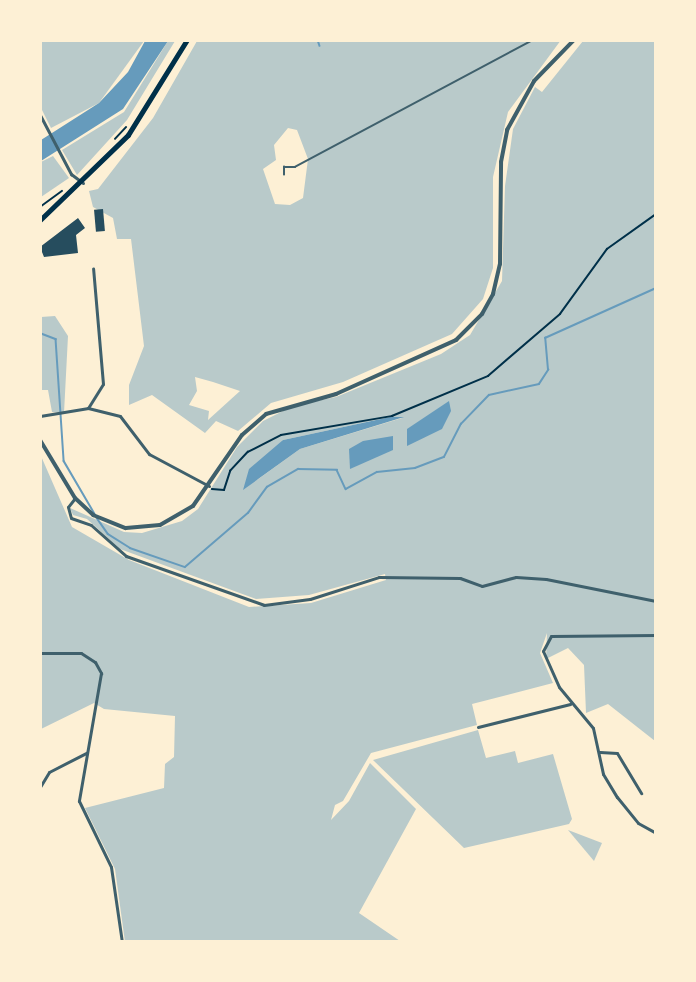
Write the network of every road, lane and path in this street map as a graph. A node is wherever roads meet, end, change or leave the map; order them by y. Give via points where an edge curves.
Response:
1 (187, 40) edge
2 (533, 40) edge
3 (574, 40) edge
4 (40, 115) edge
5 (284, 175) dead end
6 (75, 180) junction
7 (83, 183) junction
8 (40, 207) edge
9 (656, 214) edge
10 (40, 220) edge
11 (93, 268) dead end
12 (105, 333) dead end
13 (101, 342) junction
14 (88, 408) junction
15 (40, 416) edge
16 (40, 440) edge
17 (209, 486) junction
18 (75, 498) junction
19 (656, 601) edge
20 (656, 635) edge
21 (40, 653) edge
22 (570, 704) junction
23 (478, 728) dead end
24 (600, 752) junction
25 (86, 753) junction
26 (40, 787) edge
27 (641, 793) dead end
28 (656, 833) edge
29 (122, 942) edge

1 - 7 main road via 148,109
2 - 5 lane via 295,167 284,167
3 - 17 street via 534,81 507,130 501,162 500,264 482,314 441,349 336,394 277,408 242,435
4 - 6 street
6 - 7 street
6 - 8 path
7 - 10 main road
9 - 17 path via 607,249 560,314 488,376 392,416 281,435 248,452 230,471 224,490
11 - 13 street
12 - 13 street
13 - 14 street via 103,384
14 - 15 street via 67,415
14 - 17 street via 120,416 149,454
16 - 18 street
17 - 18 street via 182,515 138,529 93,516
18 - 19 street via 68,507 71,518 91,525 126,556 264,605 310,599 379,577 460,578 482,586 516,577 546,579
20 - 22 street via 548,638 543,651
21 - 25 street via 81,653 98,668 101,683
22 - 23 street
22 - 24 street via 591,724
24 - 27 street via 617,753
24 - 28 street via 603,774 616,797 638,823
25 - 26 street via 49,772
25 - 29 street via 79,801 111,867

